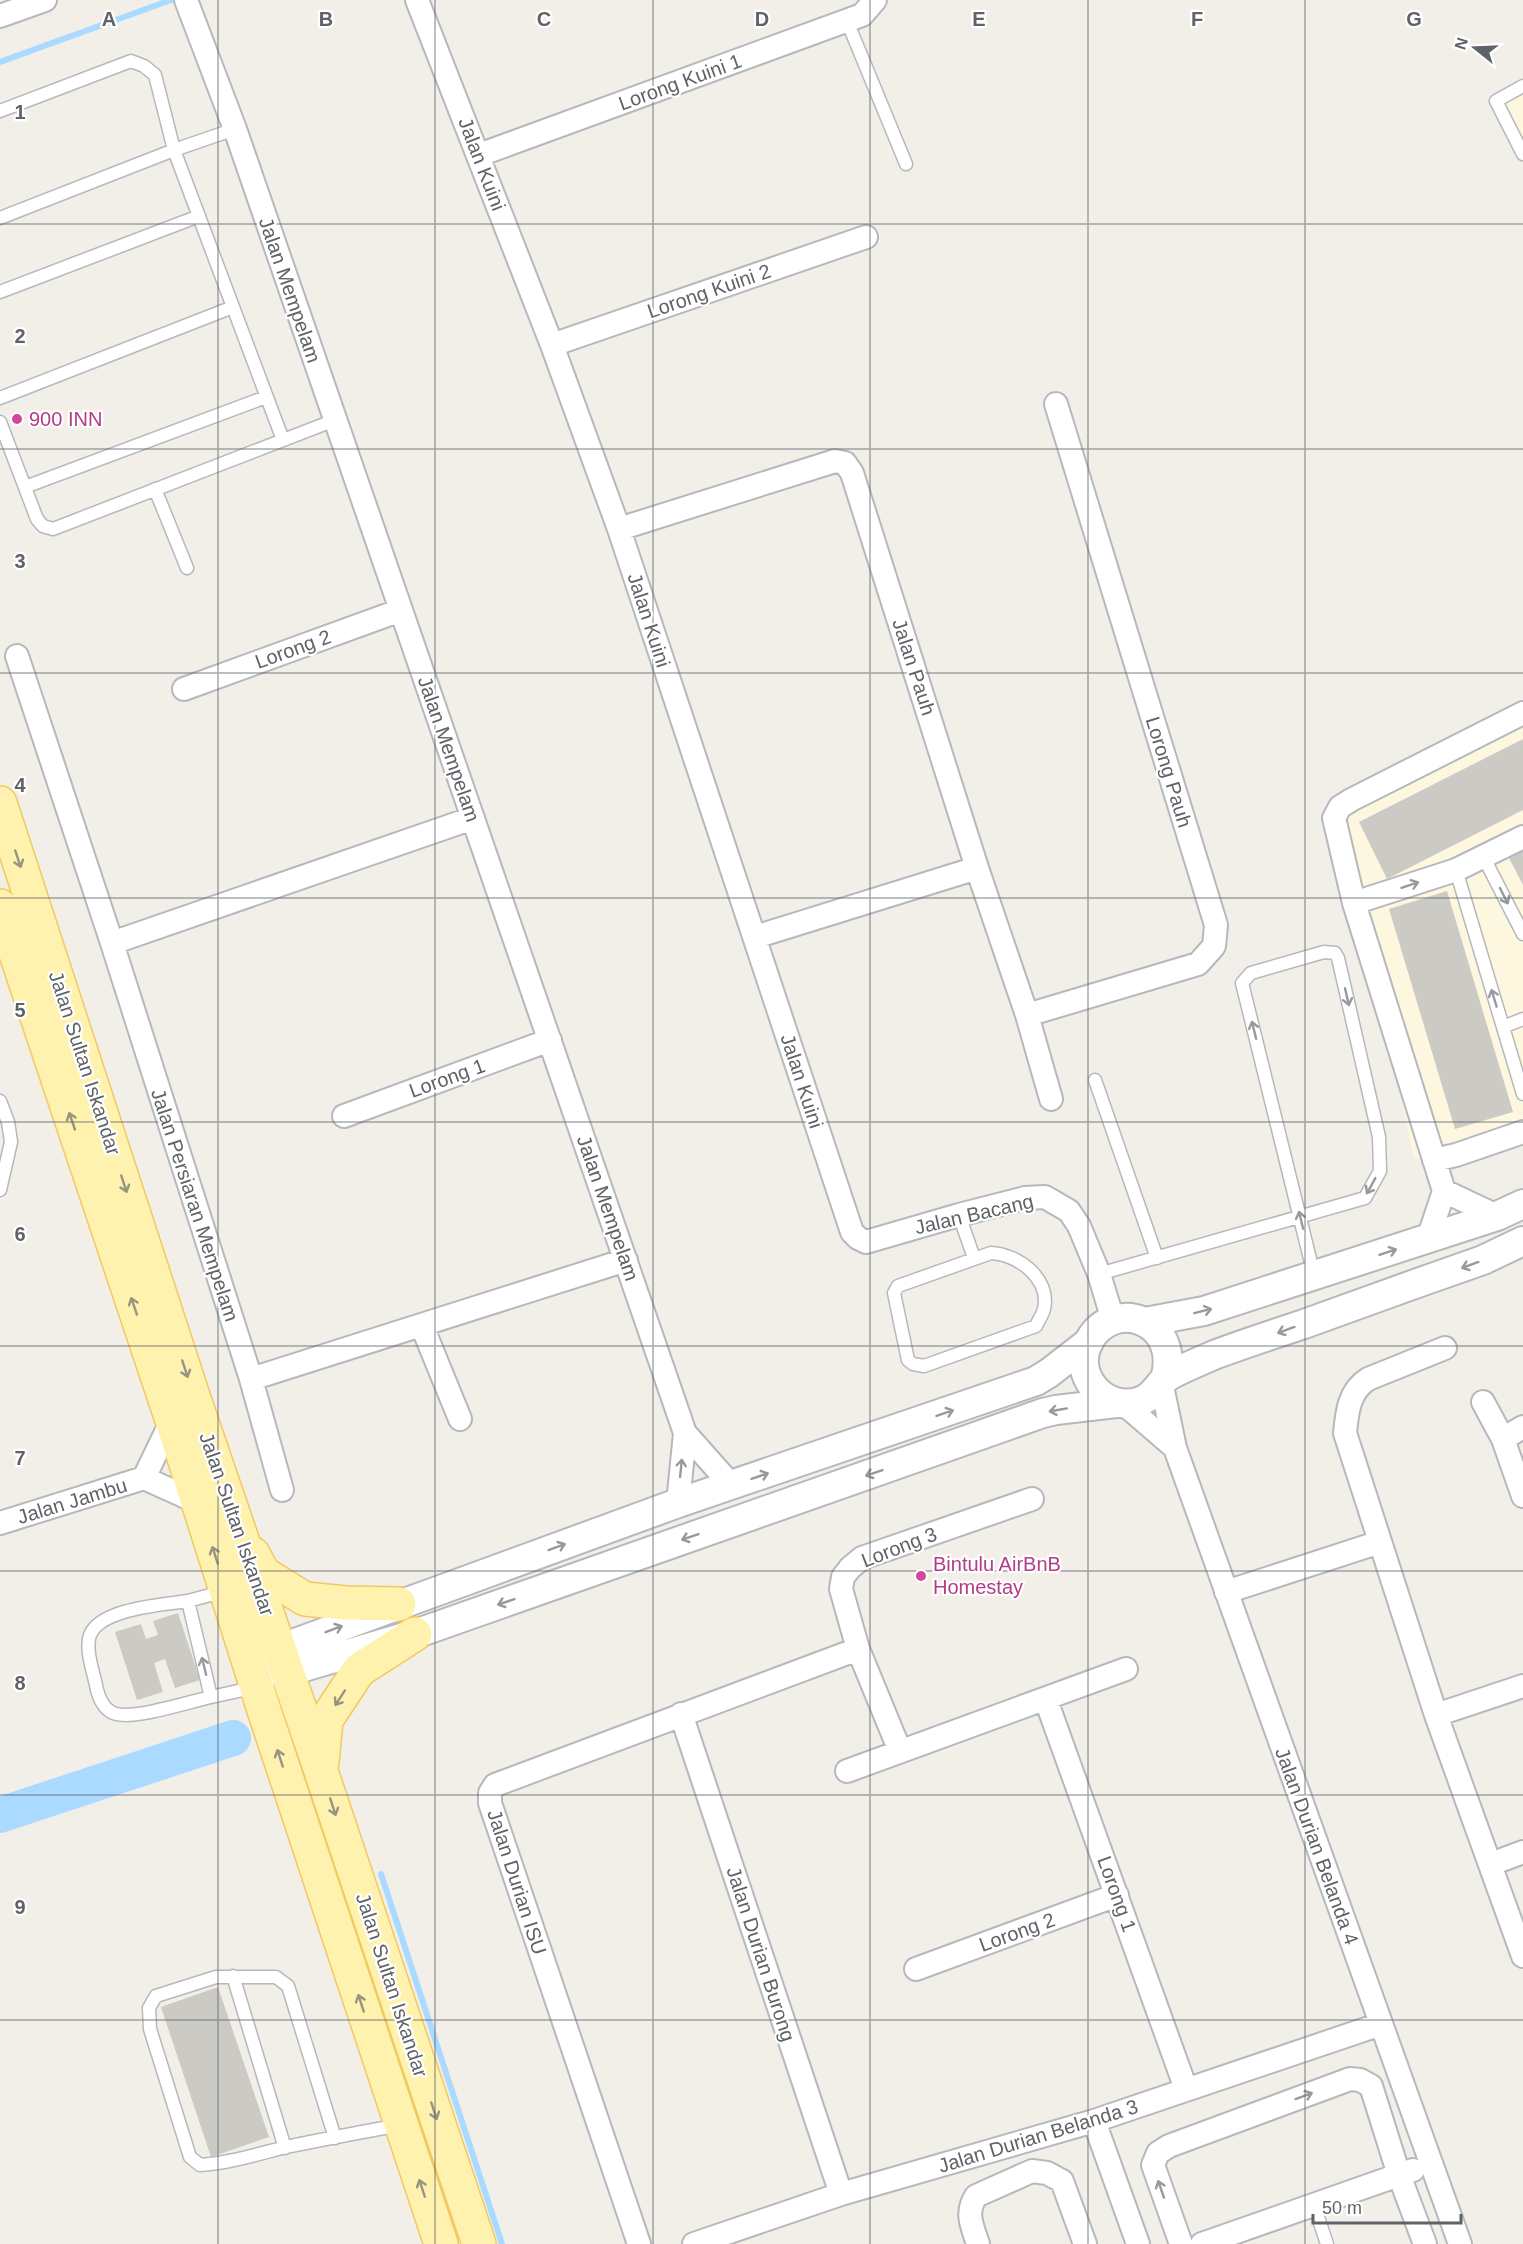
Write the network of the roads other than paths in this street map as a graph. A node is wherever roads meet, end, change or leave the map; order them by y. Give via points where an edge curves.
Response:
1 (45, 0) edge
2 (186, 0) edge
3 (417, 0) edge
4 (875, 0) edge
5 (0, 16) edge
6 (847, 21) junction
7 (1523, 86) edge
8 (0, 111) edge
9 (235, 129) junction
10 (174, 150) junction
11 (1523, 154) edge
12 (479, 155) junction
13 (906, 164) dead end
14 (199, 216) junction
15 (0, 218) edge
16 (866, 237) dead end
17 (0, 292) edge
18 (233, 307) junction
19 (552, 345) junction
20 (267, 397) junction
21 (0, 398) edge
22 (1056, 404) dead end
23 (335, 420) junction
24 (0, 422) edge
25 (283, 440) junction
26 (24, 487) junction
27 (155, 489) junction
28 (619, 529) junction
29 (187, 568) dead end
30 (401, 610) junction
31 (17, 656) dead end
32 (184, 688) dead end
33 (1523, 713) edge
34 (0, 803) edge
35 (473, 818) junction
36 (1523, 837) edge
37 (1484, 858) junction
38 (977, 868) junction
39 (1456, 870) junction
40 (1354, 903) junction
41 (0, 906) edge
42 (1523, 934) edge
43 (754, 937) junction
44 (112, 943) junction
45 (1027, 1015) junction
46 (1523, 1020) edge
47 (1503, 1027) junction
48 (550, 1040) junction
49 (1095, 1080) dead end
50 (1523, 1094) edge
51 (1051, 1099) dead end
52 (0, 1101) edge
53 (344, 1116) dead end
54 (1523, 1132) edge
55 (1434, 1160) junction
56 (0, 1190) edge
57 (1444, 1191) junction
58 (1523, 1204) edge
59 (959, 1215) junction
60 (1497, 1215) junction
61 (1300, 1217) junction
62 (1428, 1239) junction
63 (1523, 1241) edge
64 (866, 1242) joint
65 (974, 1258) junction
66 (1157, 1258) junction
67 (626, 1260) junction
68 (1099, 1275) junction
69 (1315, 1276) junction
70 (1113, 1320) junction
71 (1145, 1322) junction
72 (422, 1326) junction
73 (1089, 1342) junction
74 (1445, 1348) dead end
75 (251, 1379) junction
76 (1163, 1382) junction
77 (1484, 1402) dead end
78 (1120, 1403) junction
79 (460, 1419) dead end
80 (172, 1420) junction
81 (1523, 1427) edge
82 (686, 1433) junction
83 (1503, 1439) junction
84 (1175, 1448) junction
85 (144, 1478) junction
86 (732, 1486) junction
87 (282, 1490) dead end
88 (1523, 1496) edge
89 (1032, 1499) dead end
90 (197, 1502) junction
91 (678, 1503) junction
92 (0, 1523) edge
93 (238, 1526) junction
94 (1380, 1542) junction
95 (227, 1591) junction
96 (1226, 1592) junction
97 (188, 1601) junction
98 (399, 1604) junction
99 (415, 1634) junction
100 (858, 1649) junction
101 (1126, 1669) dead end
102 (271, 1677) junction
103 (1523, 1686) edge
104 (212, 1697) junction
105 (1046, 1700) junction
106 (681, 1714) junction
107 (1436, 1715) junction
108 (900, 1751) junction
109 (321, 1771) junction
110 (847, 1771) dead end
111 (1523, 1852) edge
112 (1491, 1864) junction
113 (1117, 1895) junction
114 (1523, 1956) edge
115 (916, 1969) dead end
116 (233, 1976) junction
117 (1381, 2024) junction
118 (1186, 2089) junction
119 (1094, 2121) junction
120 (401, 2125) junction
121 (335, 2138) junction
122 (285, 2148) junction
123 (1431, 2164) junction
124 (1399, 2175) junction
125 (841, 2194) junction
126 (1314, 2205) junction
127 (441, 2244) edge
128 (479, 2244) edge
129 (639, 2244) edge
130 (694, 2244) edge
131 (978, 2244) edge
132 (1085, 2244) edge
133 (1138, 2244) edge
134 (1181, 2244) edge
135 (1202, 2244) edge
136 (1327, 2244) edge
137 (1425, 2244) edge
138 (1460, 2244) edge

1 - 5 street
2 - 9 street, Jalan Mempelam
3 - 12 street, Jalan Kuini
4 - 6 street, Lorong Kuini 1 via 862,15
6 - 12 street, Lorong Kuini 1
6 - 13 lane
7 - 11 lane via 1496,101
8 - 10 lane via 131,62 155,75
9 - 10 lane
9 - 23 street, Jalan Mempelam
10 - 14 lane
10 - 15 lane
12 - 19 street, Jalan Kuini
14 - 17 lane
14 - 18 lane
16 - 19 street, Lorong Kuini 2
18 - 20 lane
18 - 21 lane
19 - 28 street, Jalan Kuini
20 - 25 lane
20 - 26 lane
22 - 45 street, Lorong Pauh via 1216,925 1214,946 1198,964
23 - 25 lane
23 - 30 street, Jalan Mempelam
24 - 26 lane
25 - 27 lane
26 - 27 lane via 36,519 52,529
27 - 29 lane
28 - 38 street, Jalan Pauh via 835,461 845,463 852,472
28 - 43 street, Jalan Kuini
30 - 32 street, Lorong 2
30 - 35 street, Jalan Mempelam
31 - 44 street, Jalan Persiaran Mempelam
33 - 40 street via 1340,807 1334,818
34 -> 93 main road, Jalan Sultan Iskandar
35 - 44 street
35 - 48 street, Jalan Mempelam
36 - 37 street
37 - 39 street
37 -> 42 lane
38 - 43 street
38 - 45 street, Jalan Pauh
40 -> 39 street
47 -> 39 lane
40 - 55 street
80 -> 41 main road
43 - 64 street, Jalan Kuini via 852,1232
44 - 75 street, Jalan Persiaran Mempelam
45 - 51 street, Jalan Pauh
46 - 47 lane
47 - 50 lane
48 - 53 street, Lorong 1
48 - 67 street, Jalan Mempelam
49 - 66 lane
52 - 56 lane via 11,1142
54 - 55 street
55 - 57 street
57 - 60 street
57 - 62 street
58 - 60 street
59 - 64 street, Jalan Bacang
59 - 65 lane
59 - 68 street, Jalan Bacang via 1025,1198 1045,1197 1069,1210
60 - 62 street
61 -> 61 lane via 1242,983 1251,973 1331,952 1338,958 1379,1137 1380,1171 1365,1198
61 - 66 lane
69 -> 61 lane
69 -> 62 street
63 -> 76 street via 1483,1260 1213,1356
65 - 65 lane via 1000,1253 1028,1266 1042,1288 1045,1308 1036,1326 924,1366 913,1364 908,1360 894,1293 898,1286
66 - 68 lane
67 - 72 street
67 - 82 street, Jalan Mempelam
68 - 70 street, Jalan Bacang
71 -> 69 street via 1204,1311
70 - 71 street
70 - 73 street via 1103,1325
71 - 76 street via 1164,1340 1169,1353
72 - 75 street
72 - 79 street
73 - 78 street via 1084,1366 1088,1379 1105,1398
86 -> 73 street via 1036,1381
74 - 94 street via 1368,1379 1359,1385 1347,1409 1346,1434
75 - 87 street, Jalan Persiaran Mempelam
76 - 78 street via 1151,1396
76 - 84 street, Jalan Durian Belanda 4
77 - 83 street
78 - 84 street
78 -> 99 street via 1043,1413
80 - 85 street, Jalan Jambu
80 - 90 main road
81 - 83 street
82 - 86 street
91 -> 82 street, Jalan Mempelam
83 - 88 street
84 - 96 street, Jalan Durian Belanda 4
85 - 90 street, Jalan Jambu
85 - 92 street, Jalan Jambu
86 - 91 street
89 - 100 street, Lorong 3 via 862,1558 850,1568 841,1589
95 -> 90 main road
98 -> 91 street
93 - 98 main road via 263,1573 305,1599
93 - 102 main road, Jalan Sultan Iskandar
94 - 96 street
94 - 107 street
95 - 97 lane
95 - 102 main road via 239,1630
96 - 117 street, Jalan Durian Belanda 4
104 -> 97 lane
97 - 104 lane via 124,1611 100,1623 90,1634 89,1646 97,1692 106,1710 116,1714 140,1713
102 -> 98 street
99 - 102 street
99 -> 109 main road via 359,1670 326,1720
100 - 106 street, Jalan Durian ISU
100 - 108 street, Lorong 3
101 - 105 street
102 - 104 lane
102 - 109 main road, Jalan Sultan Iskandar
120 -> 102 main road
103 - 107 street
105 - 108 street
105 - 113 street, Lorong 1
106 - 125 street, Jalan Durian Burong
106 - 129 street, Jalan Durian ISU via 495,1785 490,1793 490,1803
107 - 112 street
108 - 110 street
109 -> 128 main road, Jalan Sultan Iskandar
111 - 112 street
112 - 114 street
113 - 115 street, Lorong 2
113 - 118 street, Lorong 1
116 - 121 lane via 276,1977 288,1986
116 - 122 lane
116 - 122 lane via 216,1977 156,1996 149,2008 150,2029 190,2157 200,2165 215,2164
117 - 118 street, Jalan Durian Belanda 3
117 - 123 street, Jalan Durian Belanda 4
118 - 119 street, Jalan Durian Belanda 3
119 - 125 street, Jalan Durian Belanda 3
119 - 133 street
120 - 121 lane
127 -> 120 main road
121 - 122 lane
123 - 124 street
123 - 138 street, Jalan Durian Belanda 4
124 - 126 street
134 -> 124 street via 1153,2165 1158,2153 1350,2079 1371,2086
124 - 137 street
125 - 130 street, Jalan Durian Belanda 3
126 - 135 street
126 - 136 lane
131 - 132 street via 969,2214 976,2196 1032,2170 1047,2172 1062,2181

